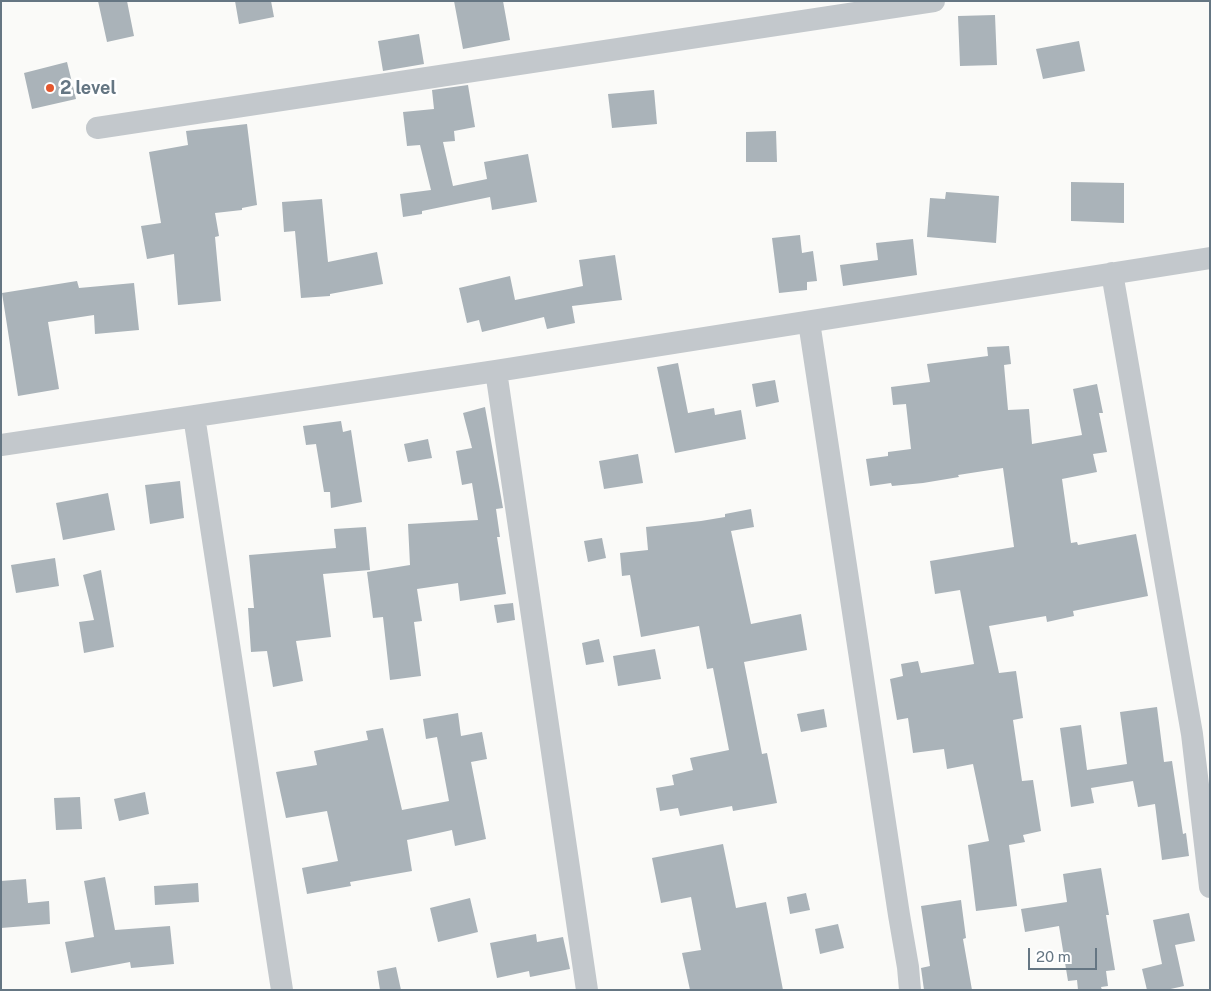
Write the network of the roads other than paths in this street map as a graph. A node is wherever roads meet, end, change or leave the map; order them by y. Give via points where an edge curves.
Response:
1 (934, 1) edge
2 (97, 128) dead end
3 (1210, 258) edge
4 (1112, 273) junction
5 (809, 322) junction
6 (496, 371) junction
7 (194, 416) junction
8 (1, 445) edge
9 (1210, 887) edge
10 (282, 990) edge
11 (587, 990) edge
12 (910, 990) edge

1 - 2 street
3 - 4 street
4 - 5 street
4 - 9 street via 1192,734
5 - 6 street
5 - 12 street
6 - 7 street
6 - 11 street
7 - 8 street
7 - 10 street

